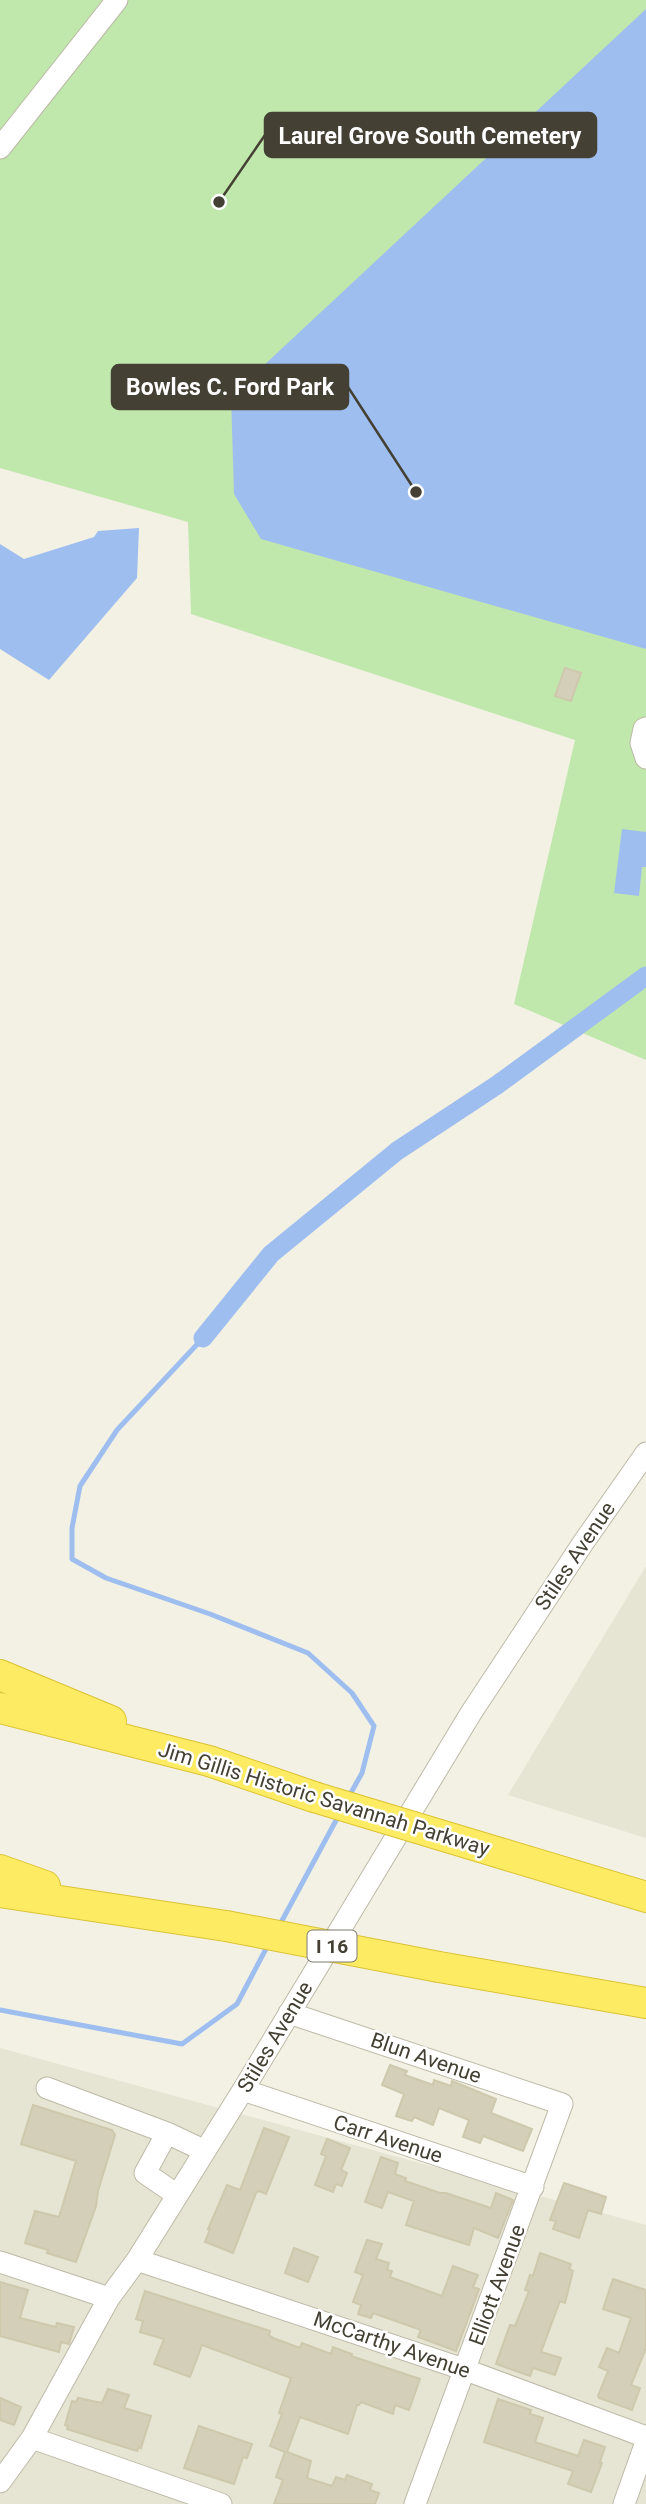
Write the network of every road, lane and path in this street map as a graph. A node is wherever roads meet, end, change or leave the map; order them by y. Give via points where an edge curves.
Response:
1 (117, 0) edge
2 (0, 148) edge
3 (646, 728) edge
4 (646, 758) edge
5 (646, 1453) edge
6 (0, 1675) edge
7 (0, 1708) edge
8 (209, 1761) junction
9 (0, 1870) edge
10 (0, 1892) edge
11 (646, 1897) edge
12 (97, 1906) junction
13 (646, 2003) edge
14 (289, 2013) junction
15 (47, 2088) dead end
16 (243, 2090) junction
17 (562, 2104) joint
18 (167, 2133) junction
19 (205, 2151) junction
20 (533, 2187) junction
21 (177, 2195) junction
22 (137, 2260) junction
23 (0, 2262) edge
24 (108, 2298) junction
25 (466, 2370) junction
26 (32, 2438) junction
27 (646, 2440) edge
28 (2, 2475) edge
29 (221, 2504) edge
30 (415, 2504) edge
31 (624, 2504) edge

1 - 2 street
3 - 4 street via 641,743
5 - 14 street, Stiles Avenue via 471,1713
6 - 8 highway
7 - 8 highway, Jim Gillis Historic Savannah Parkway
8 - 11 highway, Jim Gillis Historic Savannah Parkway, bridge
9 - 12 highway
10 - 12 highway, I 16
12 - 13 highway, I 16, bridge
14 - 16 street, Stiles Avenue
14 - 17 street, Blun Avenue
15 - 18 street
16 - 19 street, Stiles Avenue
16 - 20 street, Carr Avenue
17 - 20 street, Elliott Avenue
18 - 19 street
18 - 21 street via 145,2173
19 - 21 street, Stiles Avenue
20 - 25 street, Elliott Avenue
21 - 22 street, Stiles Avenue
22 - 24 street, Stiles Avenue
22 - 25 street, McCarthy Avenue
23 - 24 street
24 - 26 street, Stiles Avenue
25 - 27 street, McCarthy Avenue
25 - 30 street, Elliott Avenue
26 - 28 street, Stiles Avenue
26 - 29 street
27 - 31 street

